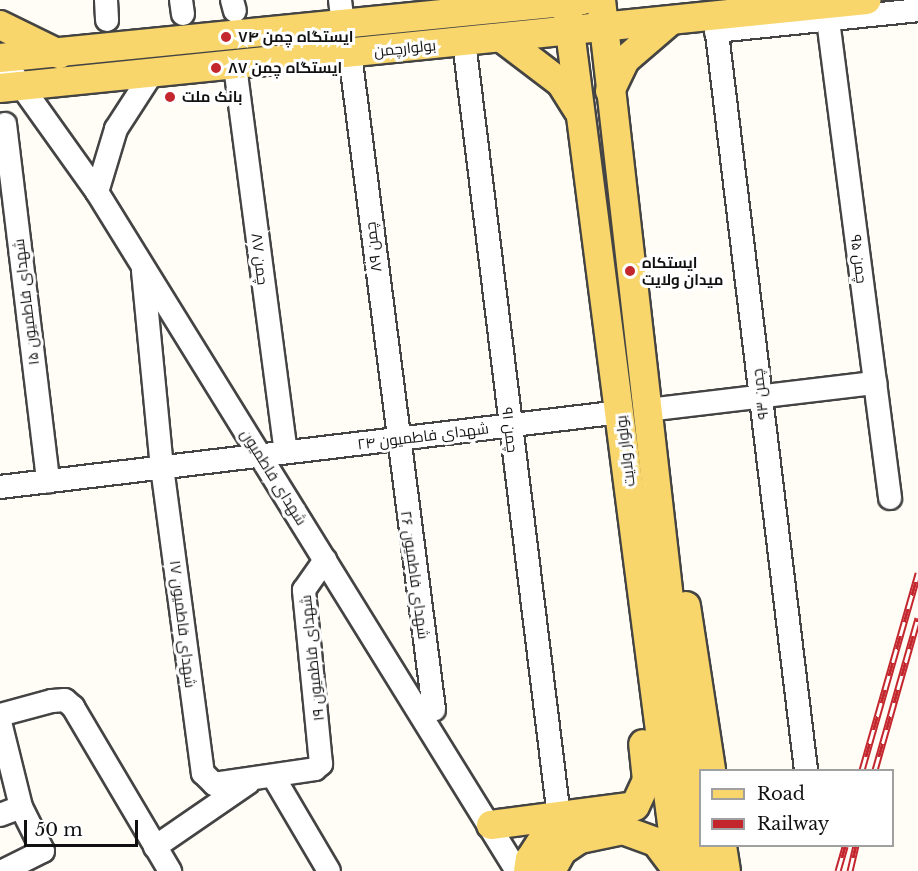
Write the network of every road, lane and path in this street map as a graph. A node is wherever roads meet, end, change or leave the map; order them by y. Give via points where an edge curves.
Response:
1 (572, 0) edge
2 (601, 0) edge
3 (867, 0) edge
4 (475, 5) edge
5 (918, 10) edge
6 (342, 12) edge
7 (828, 20) junction
8 (669, 22) junction
9 (715, 24) junction
10 (0, 25) edge
11 (604, 29) junction
12 (570, 31) junction
13 (502, 38) junction
14 (464, 42) junction
15 (59, 54) junction
16 (350, 54) junction
17 (1, 57) edge
18 (235, 66) junction
19 (151, 75) junction
20 (13, 87) edge
21 (610, 91) junction
22 (582, 116) junction
23 (5, 124) dead end
24 (97, 192) junction
25 (143, 267) junction
26 (875, 383) junction
27 (761, 397) junction
28 (634, 411) junction
29 (510, 426) junction
30 (396, 439) junction
31 (286, 452) junction
32 (261, 456) junction
33 (162, 467) junction
34 (48, 481) junction
35 (0, 487) edge
36 (890, 498) dead end
37 (645, 507) junction
38 (325, 560) junction
39 (434, 710) dead end
40 (0, 715) edge
41 (0, 722) edge
42 (711, 769) edge
43 (806, 769) edge
44 (262, 778) junction
45 (21, 807) junction
46 (0, 815) edge
47 (563, 818) junction
48 (491, 825) junction
49 (155, 847) junction
50 (722, 847) edge
51 (518, 870) edge
52 (3, 871) edge
53 (170, 871) edge
54 (329, 871) edge
55 (551, 871) edge
56 (678, 871) edge
57 (700, 871) edge
58 (726, 871) edge

1 - 4 main road, بولوارچمن
1 - 12 main road, بولوار ولایت
2 - 11 main road, بولوار ولایت
3 - 9 main road
4 - 6 main road, بولوارچمن
5 - 7 street
6 - 15 main road, بولوارچمن
7 - 9 street
7 - 26 street, چمن ۹۵
8 - 9 main road
8 - 11 main road
8 - 21 main road via 625,60
9 - 27 street, چمن ۹۳
10 - 15 main road
11 - 12 main road, بولوارچمن
11 - 21 main road, بولوار ولایت
12 - 13 main road, بولوارچمن
12 - 22 main road, بولوار ولایت
13 - 14 main road, بولوارچمن
13 - 22 main road via 561,83
14 - 16 main road, بولوارچمن
14 - 29 street, چمن ۹۱
15 - 17 main road, بولوارچمن
16 - 18 main road, بولوارچمن
16 - 30 street, چمن ۸۹
17 - 20 street, شهدای فاطمیون
18 - 19 main road, بولوارچمن
18 - 31 street, چمن ۸۷
19 - 20 main road, بولوارچمن
19 - 24 street via 116,129
20 - 24 street, شهدای فاطمیون
21 - 28 main road, بولوار ولایت
22 - 28 main road, بولوار ولایت
23 - 34 street, شهدای فاطمیون ۱۵
24 - 25 street, شهدای فاطمیون
25 - 32 street, شهدای فاطمیون
25 - 33 street, شهدای فاطمیون ۱۷
26 - 27 street, شهدای فاطمیون ۲۴
26 - 36 street, چمن ۹۵
27 - 28 street, شهدای فاطمیون ۲۴
27 - 43 street, چمن ۹۳
28 - 29 street, شهدای فاطمیون ۲۴
28 - 37 main road, بولوار ولایت
29 - 30 street, شهدای فاطمیون ۲۴
29 - 47 street, چمن ۹۱
30 - 31 street, شهدای فاطمیون ۲۴
30 - 39 street, شهدای فاطمیون ۲۶
31 - 32 street, شهدای فاطمیون ۲۴
32 - 33 street
32 - 38 street, شهدای فاطمیون
33 - 34 street
33 - 44 street, شهدای فاطمیون ۱۷ via 207,780 214,784
34 - 35 street
37 - 42 main road via 688,614
37 - 47 main road via 632,651 647,780 635,806
37 - 56 main road, بولوار ولایت
37 - 57 main road, بولوار ولایت
38 - 44 street, شهدای فاطمیون ۱۹ via 304,590 321,764 315,769
38 - 48 street, شهدای فاطمیون
40 - 49 street via 65,700
41 - 45 street
44 - 49 street
44 - 54 street
45 - 46 street
45 - 52 street via 43,850
47 - 48 main road
47 - 51 main road
48 - 51 street, شهدای فاطمیون
49 - 53 street
50 - 58 main road
55 - 56 main road via 562,851 580,839 623,830 656,842

